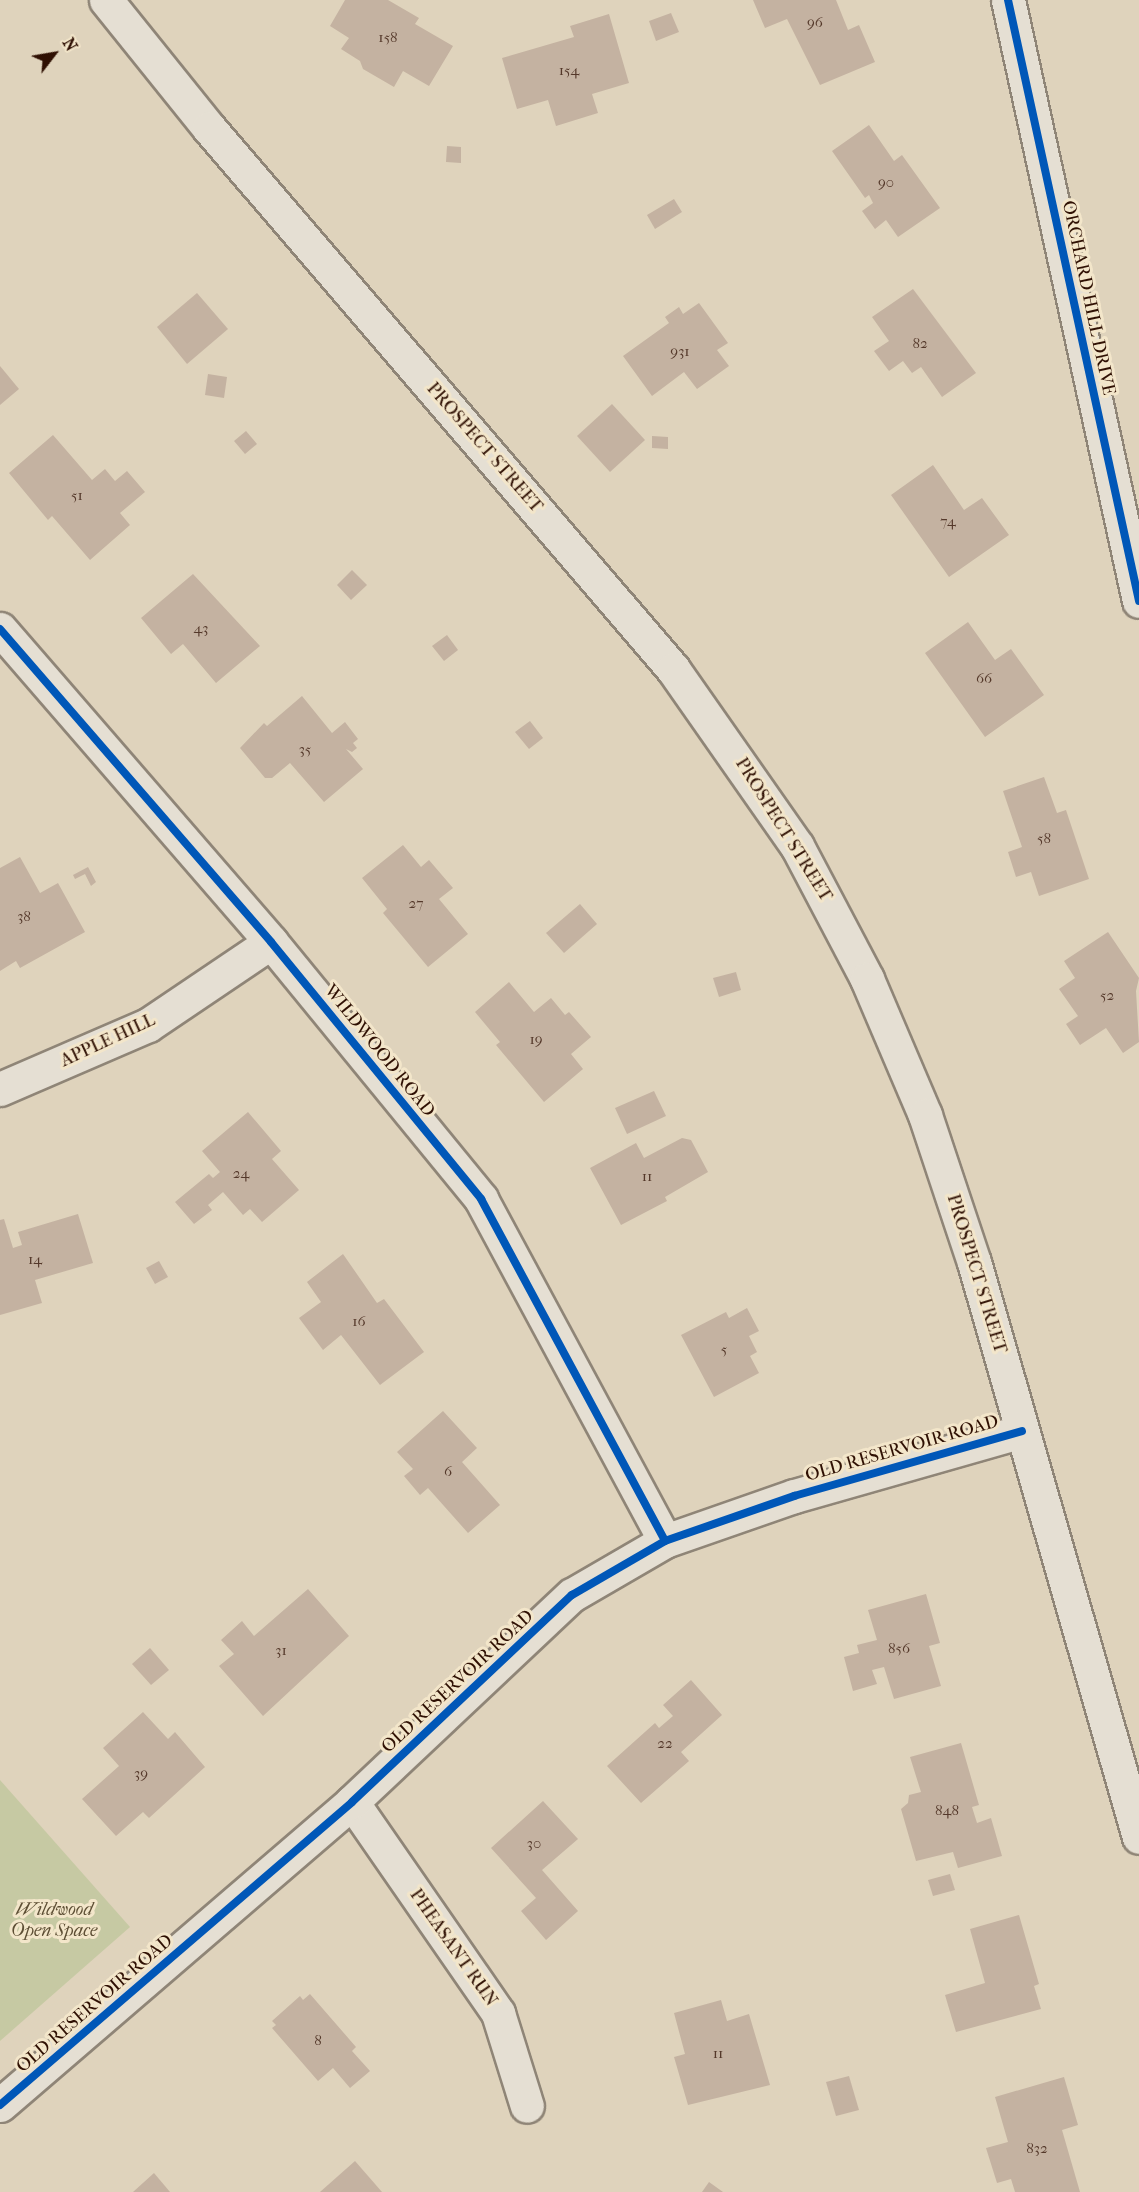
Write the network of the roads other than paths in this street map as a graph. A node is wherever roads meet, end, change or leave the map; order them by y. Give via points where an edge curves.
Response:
1 (106, 0) edge
2 (1008, 0) edge
3 (1139, 602) edge
4 (0, 629) edge
5 (271, 942) junction
6 (0, 1089) edge
7 (1022, 1431) junction
8 (665, 1541) junction
9 (352, 1802) junction
10 (1139, 1837) edge
11 (0, 2105) edge
12 (527, 2106) dead end

1 - 7 street, PROSPECT STREET via 209,128 673,669 791,836 867,979 925,1114 974,1262
2 - 3 street, ORCHARD HILL DRIVE
4 - 5 street, WILDWOOD ROAD
5 - 6 street, APPLE HILL via 148,1025
5 - 8 street, WILDWOOD ROAD via 481,1198
7 - 8 street, OLD RESERVOIR ROAD via 794,1496
7 - 10 street, PROSPECT STREET
8 - 9 street, OLD RESERVOIR ROAD via 572,1595
9 - 11 street, OLD RESERVOIR ROAD
9 - 12 street, PHEASANT RUN via 498,2013

